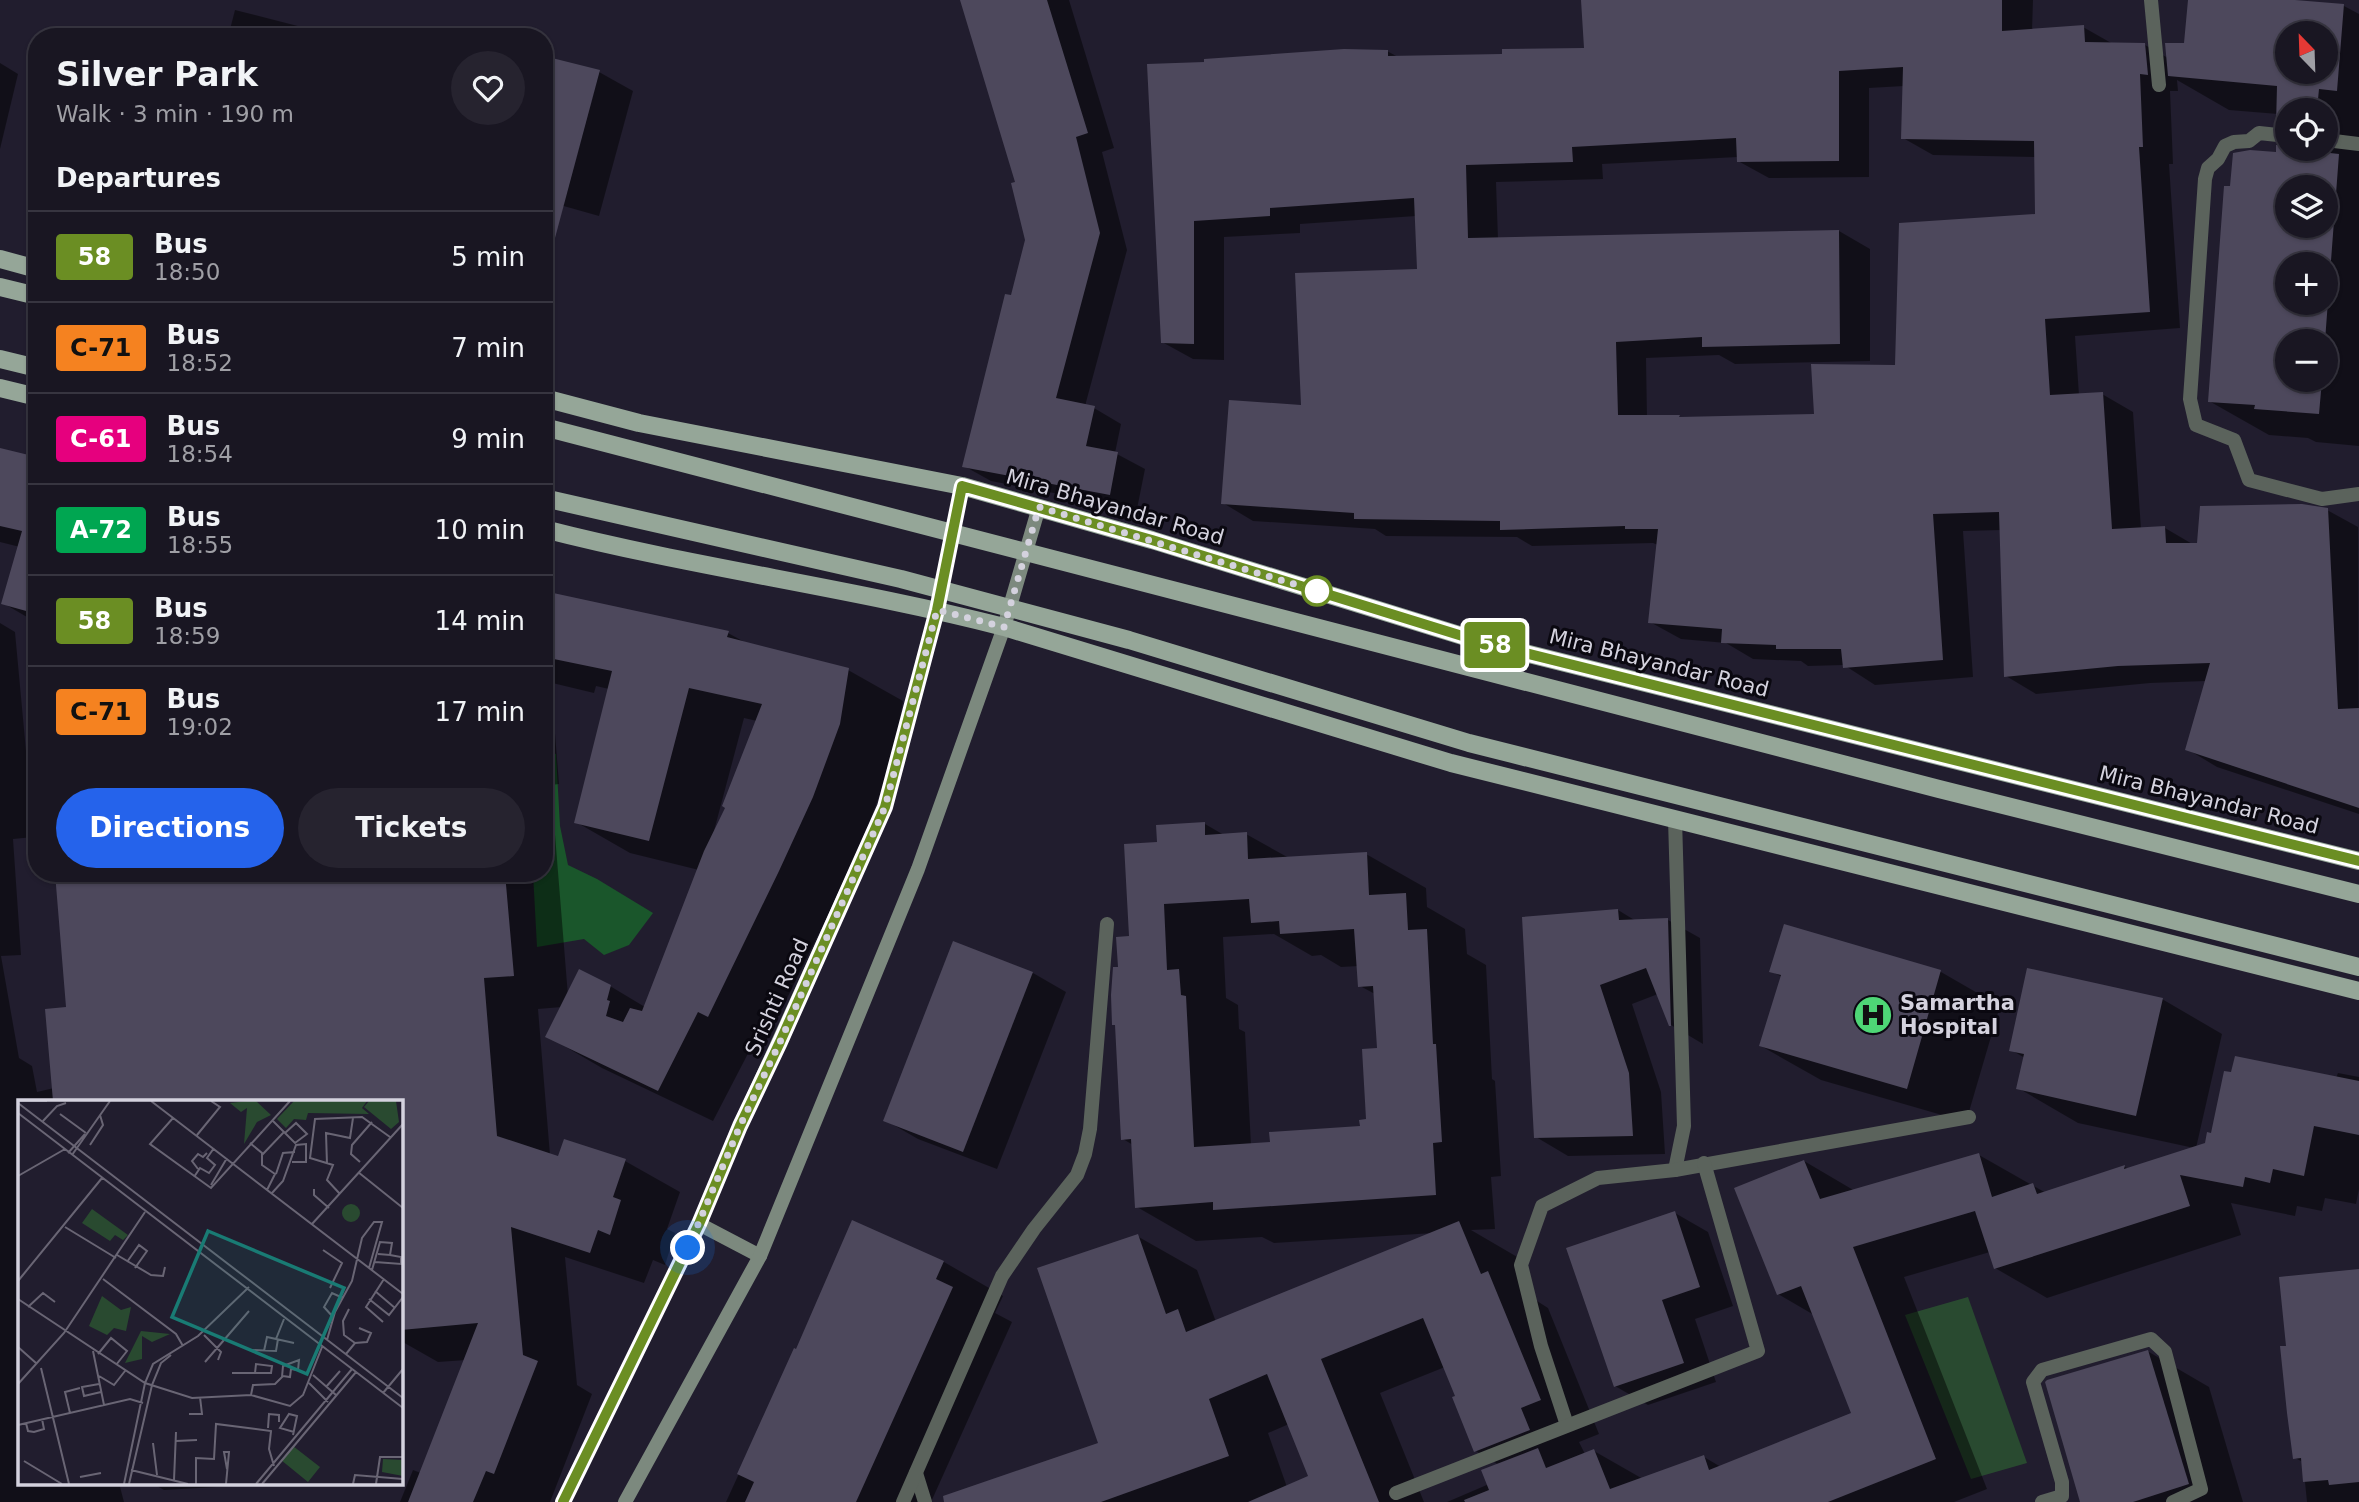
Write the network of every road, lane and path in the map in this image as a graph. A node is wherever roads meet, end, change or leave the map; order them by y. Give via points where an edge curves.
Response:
1 (2151, 0) edge
2 (2159, 85) dead end
3 (2275, 135) edge
4 (2338, 141) edge
5 (2359, 144) edge
6 (0, 260) edge
7 (28, 267) edge
8 (0, 287) edge
9 (28, 294) edge
10 (0, 359) edge
11 (28, 366) edge
12 (0, 388) edge
13 (28, 395) edge
14 (553, 400) edge
15 (553, 428) edge
16 (962, 486) junction
17 (2359, 494) edge
18 (553, 500) edge
19 (1039, 507) junction
20 (553, 530) edge
21 (937, 610) junction
22 (1004, 627) junction
23 (1675, 819) junction
24 (2359, 861) edge
25 (2359, 894) edge
26 (1107, 924) dead end
27 (2359, 967) edge
28 (2359, 991) edge
29 (1969, 1117) dead end
30 (1704, 1163) junction
31 (1675, 1170) junction
32 (699, 1224) junction
33 (760, 1256) junction
34 (1567, 1425) junction
35 (916, 1473) junction
36 (1396, 1493) dead end
37 (563, 1502) edge
38 (625, 1502) edge
39 (903, 1502) edge
40 (925, 1502) edge
41 (2042, 1502) edge
42 (2173, 1502) edge

1 - 2 street
3 - 17 street via 2259,133 2249,141 2225,146 2205,178 2190,400 2193,417 2196,425 2234,440 2249,480 2322,499
4 - 5 street
6 - 7 main road
8 - 9 main road
10 - 11 main road
12 - 13 main road
14 - 16 main road, Mira Bhayandar Road via 639,422
15 - 25 main road
16 - 19 main road, Mira Bhayandar Road
16 - 21 main road, Srishti Road
18 - 27 main road via 901,579 1129,640 1469,743
19 - 22 main road
19 - 24 main road, Mira Bhayandar Road via 1485,643
20 - 21 main road
21 - 22 main road
21 - 32 main road, Srishti Road via 885,807
22 - 23 main road via 1451,763
22 - 33 main road via 918,869
23 - 28 main road
23 - 31 street via 1684,1126
26 - 35 street via 1086,1154 1077,1175 1002,1276
29 - 30 street
30 - 31 street
30 - 34 street via 1758,1351
31 - 34 street via 1598,1178 1542,1206 1521,1265
32 - 33 main road
32 - 37 main road, Srishti Road
33 - 38 main road
34 - 36 street
35 - 39 street
35 - 40 street
41 - 42 street via 2062,1496 2062,1482 2033,1381 2042,1370 2151,1339 2165,1352 2201,1489

